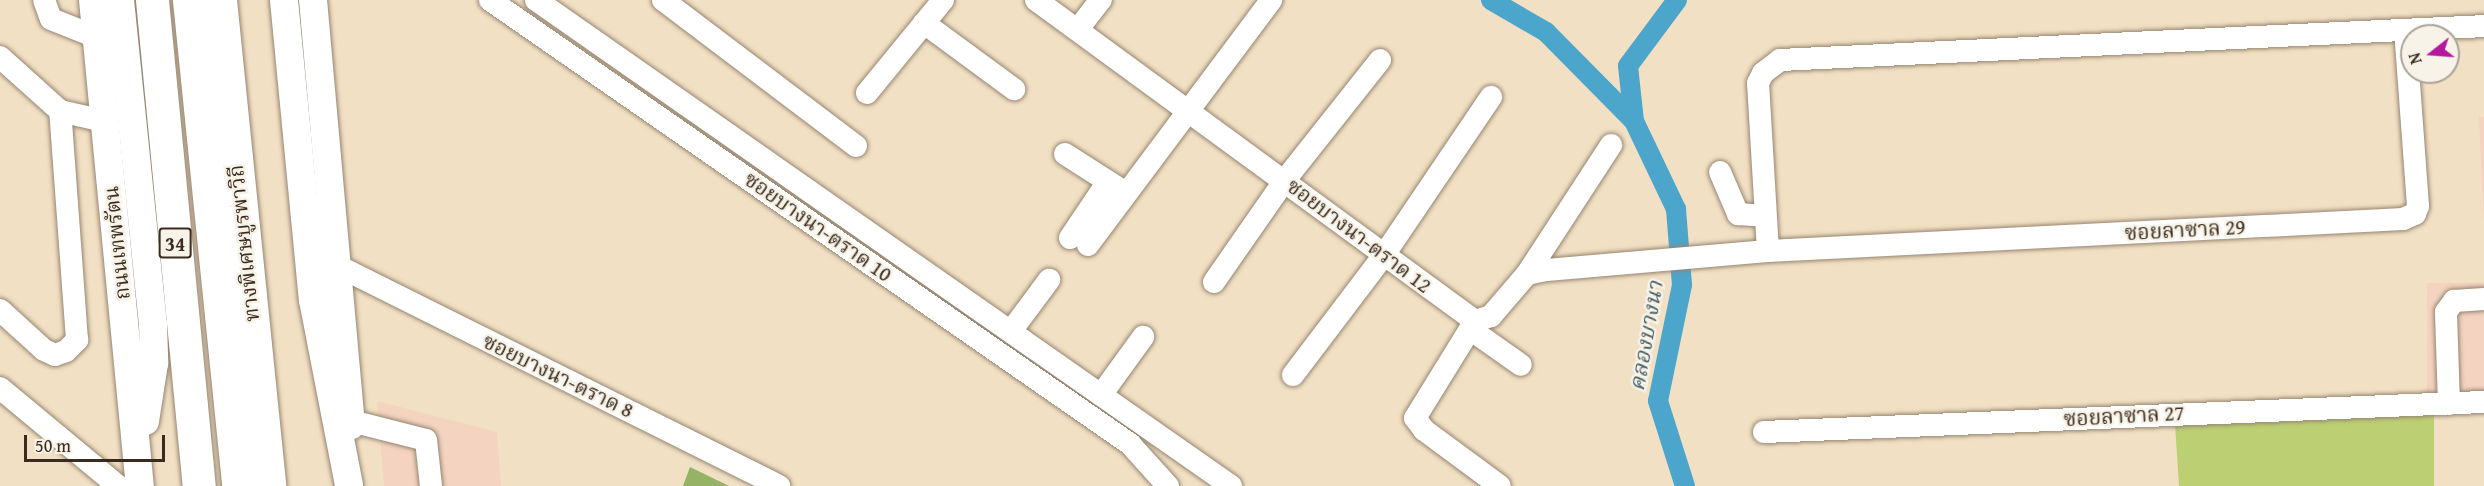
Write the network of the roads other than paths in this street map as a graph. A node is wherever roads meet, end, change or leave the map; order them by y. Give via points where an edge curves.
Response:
1 (44, 0) edge
2 (93, 0) edge
3 (120, 0) edge
4 (152, 0) edge
5 (189, 0) edge
6 (220, 0) edge
7 (242, 0) edge
8 (284, 0) edge
9 (313, 0) edge
10 (490, 0) edge
11 (536, 0) edge
12 (663, 0) edge
13 (944, 0) edge
14 (1036, 0) edge
15 (1101, 0) edge
16 (1271, 0) edge
17 (924, 23) junction
18 (2484, 26) edge
19 (2460, 27) edge
20 (1078, 29) junction
21 (2400, 30) edge
22 (96, 37) junction
23 (1380, 60) dead end
24 (4, 68) edge
25 (2409, 84) edge
26 (1014, 89) dead end
27 (867, 93) dead end
28 (1491, 97) dead end
29 (1187, 110) junction
30 (60, 111) junction
31 (104, 121) junction
32 (856, 146) dead end
33 (1611, 146) dead end
34 (1065, 154) dead end
35 (1720, 172) dead end
36 (1285, 180) junction
37 (1116, 188) junction
38 (1765, 216) junction
39 (1079, 241) dead end
40 (1768, 251) junction
41 (1384, 255) junction
42 (338, 266) junction
43 (1527, 274) junction
44 (1049, 280) dead end
45 (1214, 282) dead end
46 (2484, 299) edge
47 (0, 310) edge
48 (1473, 325) junction
49 (1011, 331) junction
50 (1143, 337) dead end
51 (1521, 365) dead end
52 (1293, 375) dead end
53 (0, 388) edge
54 (1101, 395) junction
55 (2484, 402) edge
56 (2449, 404) junction
57 (351, 421) junction
58 (1764, 432) dead end
59 (140, 475) edge
60 (118, 486) edge
61 (199, 486) edge
62 (238, 486) edge
63 (269, 486) edge
64 (289, 486) edge
65 (349, 486) edge
66 (355, 486) edge
67 (431, 486) edge
68 (779, 486) edge
69 (1168, 486) edge
70 (1231, 486) edge
71 (1500, 486) edge

1 - 22 street via 51,19
2 - 22 main road, ถนนเทพรัตน
3 - 59 main road via 154,363
4 - 61 highway, 34
5 - 62 highway, ทางพิเศษบูรพาวิถี
6 - 63 highway, ทางพิเศษบูรพาวิถี
7 - 64 highway
8 - 65 main road via 308,253 323,362
9 - 42 main road
10 - 69 street, ซอยบางนา-ตราด 10 via 1130,444
11 - 49 street
12 - 32 street
13 - 17 street
14 - 20 street, ซอยบางนา-ตราด 12
15 - 20 street
16 - 29 street
17 - 26 street
17 - 27 street
18 - 19 street
20 - 29 street, ซอยบางนา-ตราด 12
21 - 38 street via 1780,60 1763,73 1758,83
22 - 31 main road, ถนนเทพรัตน
23 - 36 street
24 - 30 street
25 - 40 street, ซอยลาซาล 29 via 2418,206 2410,217
28 - 41 street
29 - 36 street, ซอยบางนา-ตราด 12
29 - 37 street
30 - 31 street
30 - 47 street via 77,340 73,347 55,355 44,350
31 - 59 main road, ถนนเทพรัตน
33 - 43 street
34 - 37 street
35 - 38 street via 1738,214
36 - 41 street, ซอยบางนา-ตราด 12
36 - 45 street
37 - 39 street
38 - 40 street
40 - 43 street, ซอยลาซาล 29
41 - 48 street, ซอยบางนา-ตราด 12
41 - 52 street
42 - 57 main road
42 - 68 street, ซอยบางนา-ตราด 8
43 - 48 street via 1491,316
44 - 49 street
46 - 56 street via 2454,301 2446,312
48 - 51 street, ซอยบางนา-ตราด 12
48 - 71 street via 1415,418 1424,430
49 - 54 street
50 - 54 street
53 - 60 street
54 - 70 street
55 - 56 street, ซอยลาซาล 27
56 - 58 street, ซอยลาซาล 27
57 - 66 main road
57 - 67 street via 426,440

